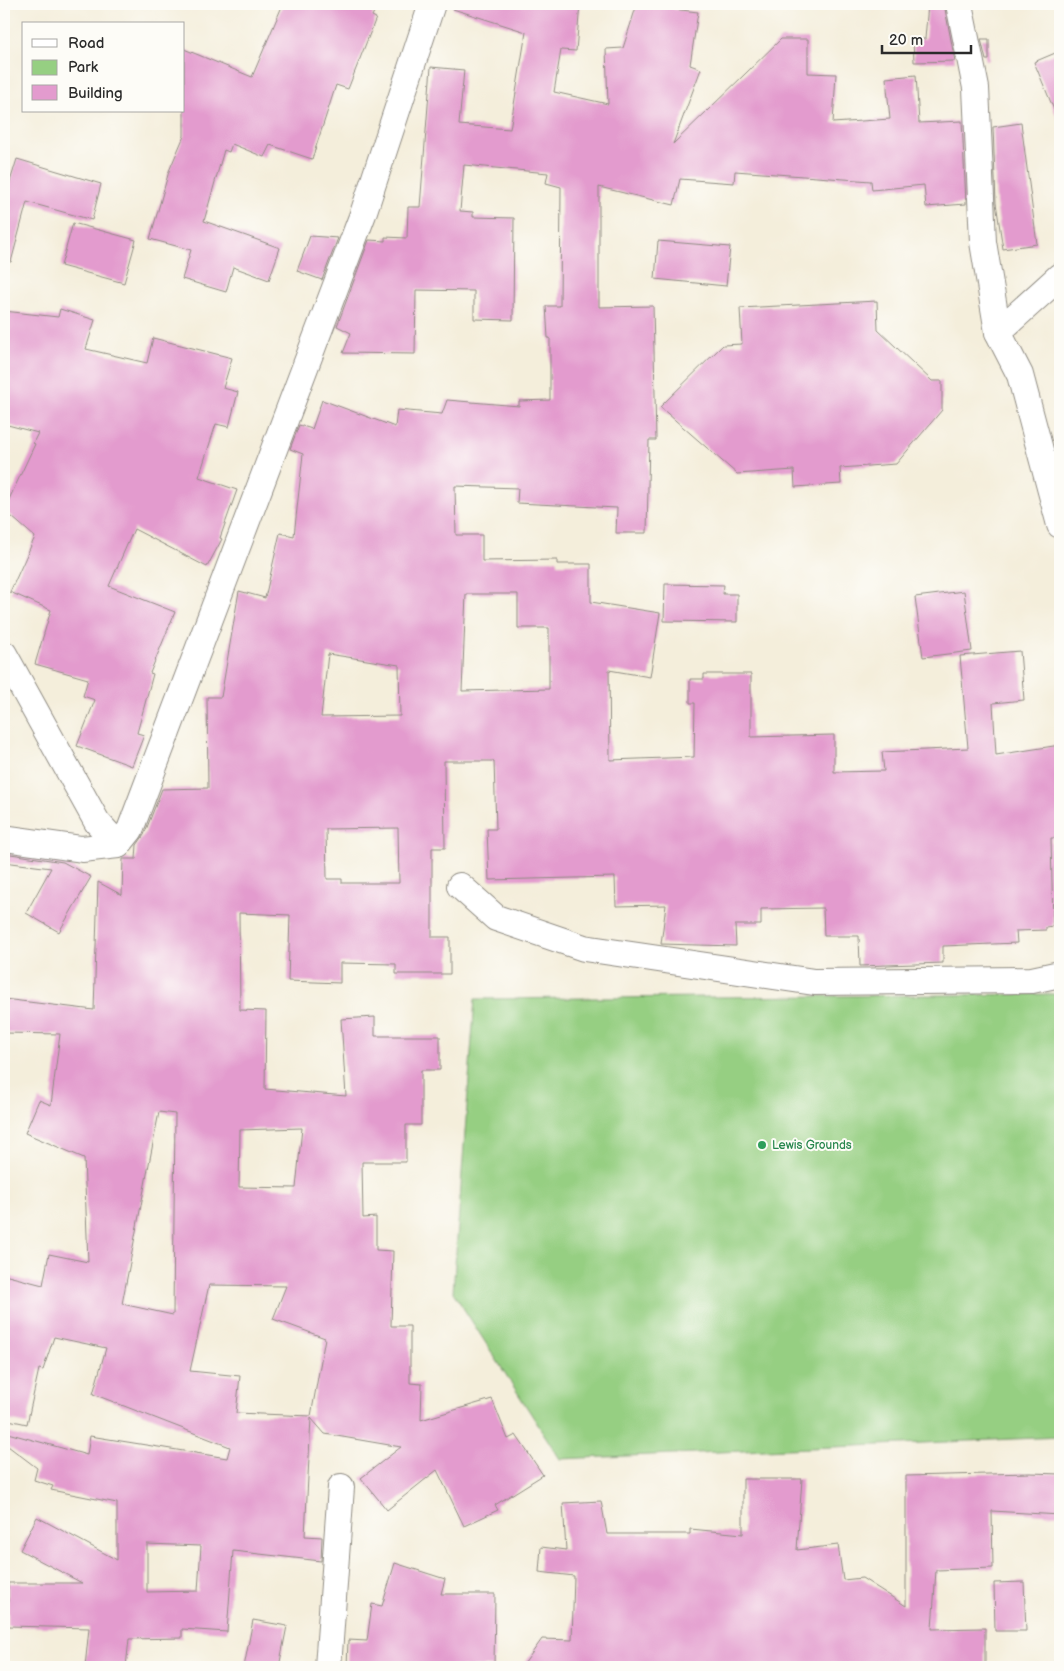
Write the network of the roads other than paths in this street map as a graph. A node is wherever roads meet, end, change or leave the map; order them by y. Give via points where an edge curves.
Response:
1 (432, 4) edge
2 (959, 4) edge
3 (1060, 276) edge
4 (998, 332) junction
5 (1060, 525) edge
6 (4, 654) edge
7 (4, 838) edge
8 (118, 845) junction
9 (460, 886) dead end
10 (1060, 974) edge
11 (341, 1487) dead end
12 (328, 1667) edge

1 - 8 street via 359,223 130,830
2 - 4 street via 976,88 983,242
3 - 4 street
4 - 5 street via 1020,375
6 - 8 street via 97,822
7 - 8 street via 82,848
9 - 10 street via 496,918 584,948 814,982 1032,980
11 - 12 street

